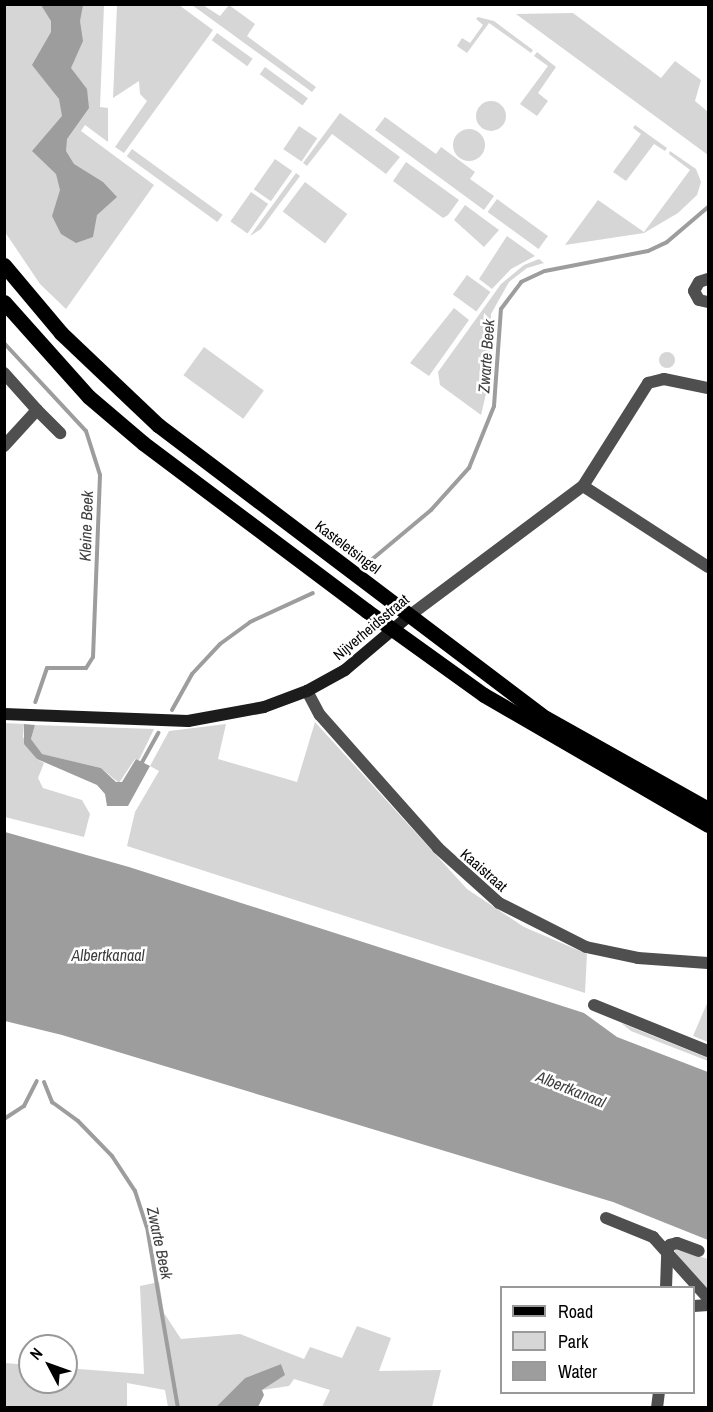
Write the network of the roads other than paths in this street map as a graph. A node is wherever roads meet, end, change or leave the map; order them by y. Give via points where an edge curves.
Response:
1 (4, 265) edge
2 (708, 279) edge
3 (4, 302) edge
4 (708, 303) edge
5 (4, 373) edge
6 (708, 388) edge
7 (37, 410) junction
8 (60, 433) dead end
9 (4, 446) edge
10 (583, 486) junction
11 (708, 567) edge
12 (409, 616) junction
13 (394, 630) junction
14 (307, 691) junction
15 (4, 714) edge
16 (708, 810) edge
17 (708, 825) edge
18 (708, 963) edge
19 (594, 1005) dead end
20 (708, 1051) edge
21 (606, 1218) dead end
22 (667, 1251) junction
23 (699, 1251) dead end
24 (666, 1286) edge
25 (708, 1299) edge

1 - 12 main road, Kasteletsingel via 60,333 158,425
2 - 4 street via 699,282 694,291 697,299
3 - 13 main road via 81,389 143,443
5 - 7 street
6 - 10 street via 658,378 643,388
7 - 8 street
7 - 9 street
10 - 11 street
10 - 12 street, Nijverheidsstraat
12 - 13 street, Nijverheidsstraat
12 - 16 main road, Kasteletsingel via 546,718
13 - 14 street, Nijverheidsstraat via 345,670
13 - 17 main road via 484,695
14 - 15 street, Nijverheidsstraat via 264,707 188,722
14 - 18 street, Kaaistraat via 320,715 438,848 499,903 586,947 638,958
19 - 20 street
21 - 22 street via 653,1237
22 - 23 street via 677,1243
22 - 24 street
22 - 25 street

